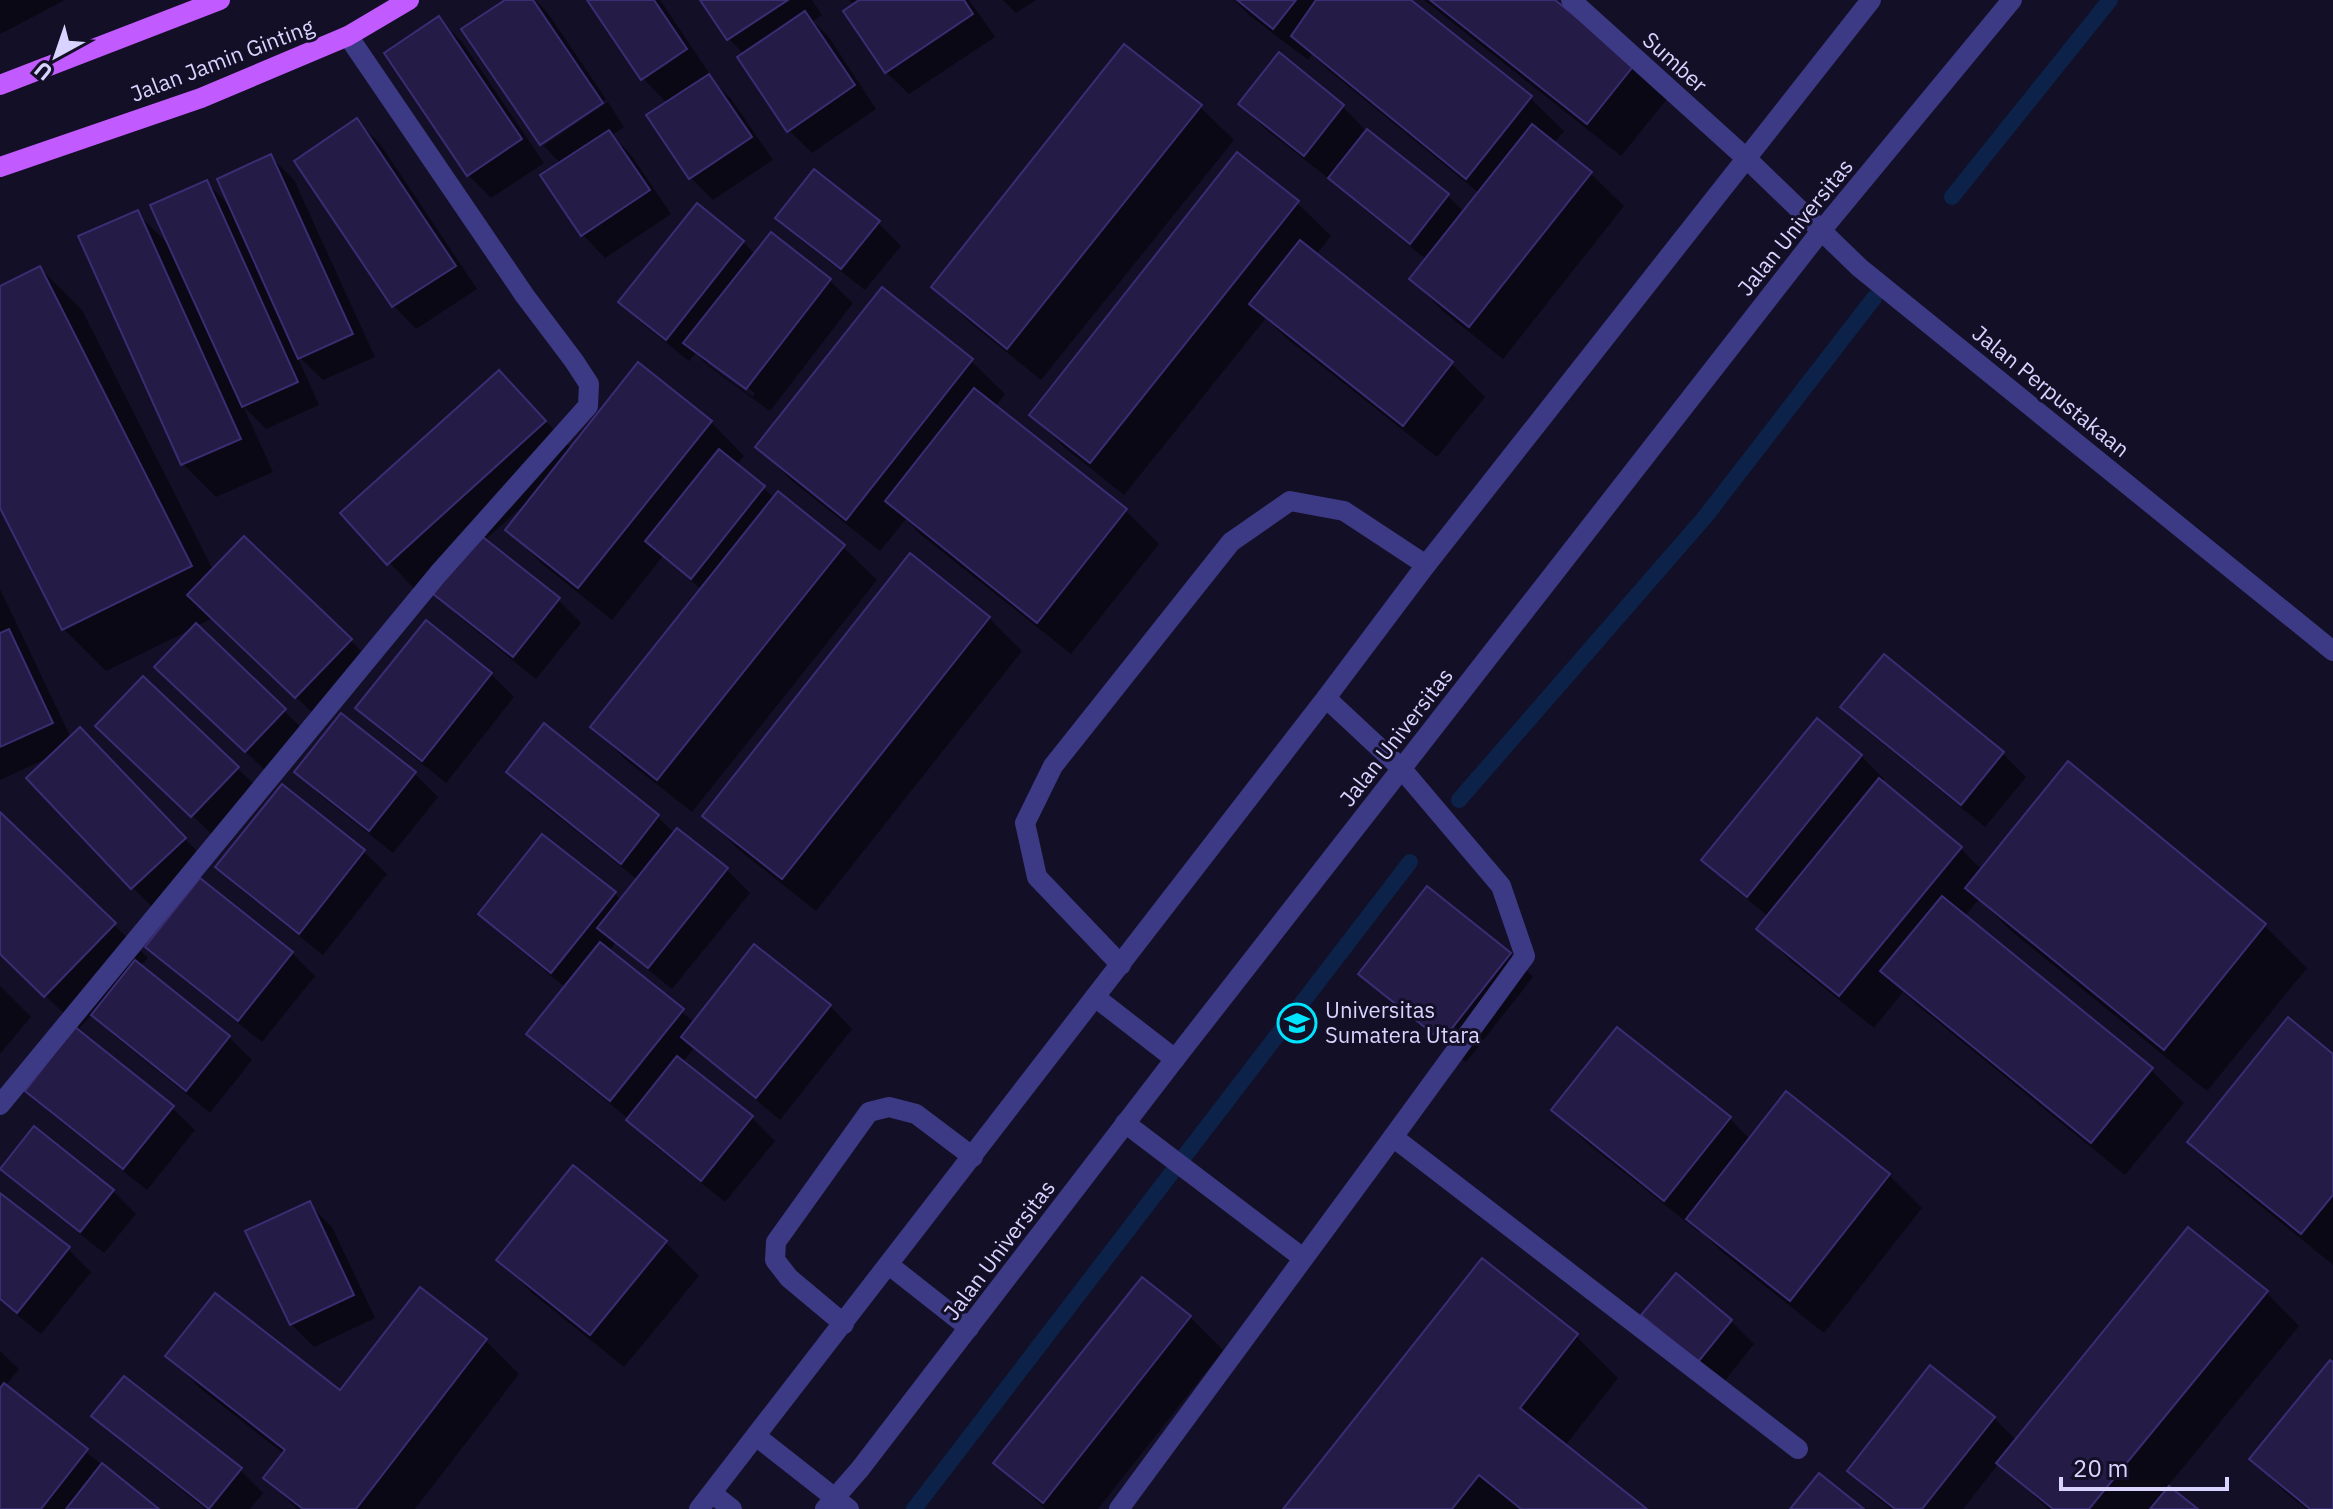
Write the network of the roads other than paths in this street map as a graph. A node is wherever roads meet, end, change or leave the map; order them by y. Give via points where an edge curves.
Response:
1 (220, 0) edge
2 (409, 0) edge
3 (1571, 0) edge
4 (1871, 0) edge
5 (2012, 0) edge
6 (348, 36) junction
7 (0, 85) edge
8 (1747, 159) junction
9 (0, 167) edge
10 (1821, 231) junction
11 (1426, 565) junction
12 (2333, 651) edge
13 (1326, 698) junction
14 (1401, 768) junction
15 (1121, 965) junction
16 (1095, 997) junction
17 (1175, 1059) junction
18 (0, 1105) edge
19 (1125, 1123) junction
20 (1393, 1137) junction
21 (973, 1157) junction
22 (1303, 1258) junction
23 (889, 1265) junction
24 (844, 1324) junction
25 (969, 1328) junction
26 (756, 1436) junction
27 (1798, 1449) dead end
28 (706, 1501) edge
29 (836, 1505) edge
30 (732, 1509) edge
31 (1119, 1509) edge

1 - 7 main road
2 - 6 main road, Jalan Jamin Ginting
3 - 8 street, Sumber
4 - 8 street
5 - 10 street, Jalan Universitas
6 - 9 main road, Jalan Jamin Ginting via 201,98
6 - 18 street via 589,384 588,406 438,574
8 - 10 street, Jalan Perpustakaan
8 - 11 street
10 - 12 street, Jalan Perpustakaan
10 - 14 street, Jalan Universitas
11 - 13 street
11 - 15 street via 1344,511 1290,501 1231,542 1053,766 1025,823 1037,877
13 - 14 street
13 - 15 street
14 - 17 street, Jalan Universitas
14 - 20 street via 1501,886 1525,956
15 - 16 street
16 - 17 street
16 - 21 street
17 - 19 street, Jalan Universitas
19 - 22 street
19 - 25 street, Jalan Universitas
20 - 22 street
20 - 27 street
21 - 23 street
21 - 24 street via 916,1114 889,1107 869,1112 776,1242 775,1260 789,1278
22 - 31 street
23 - 24 street
23 - 25 street
24 - 26 street
25 - 29 street, Jalan Universitas
26 - 28 street
26 - 29 street
28 - 30 street

